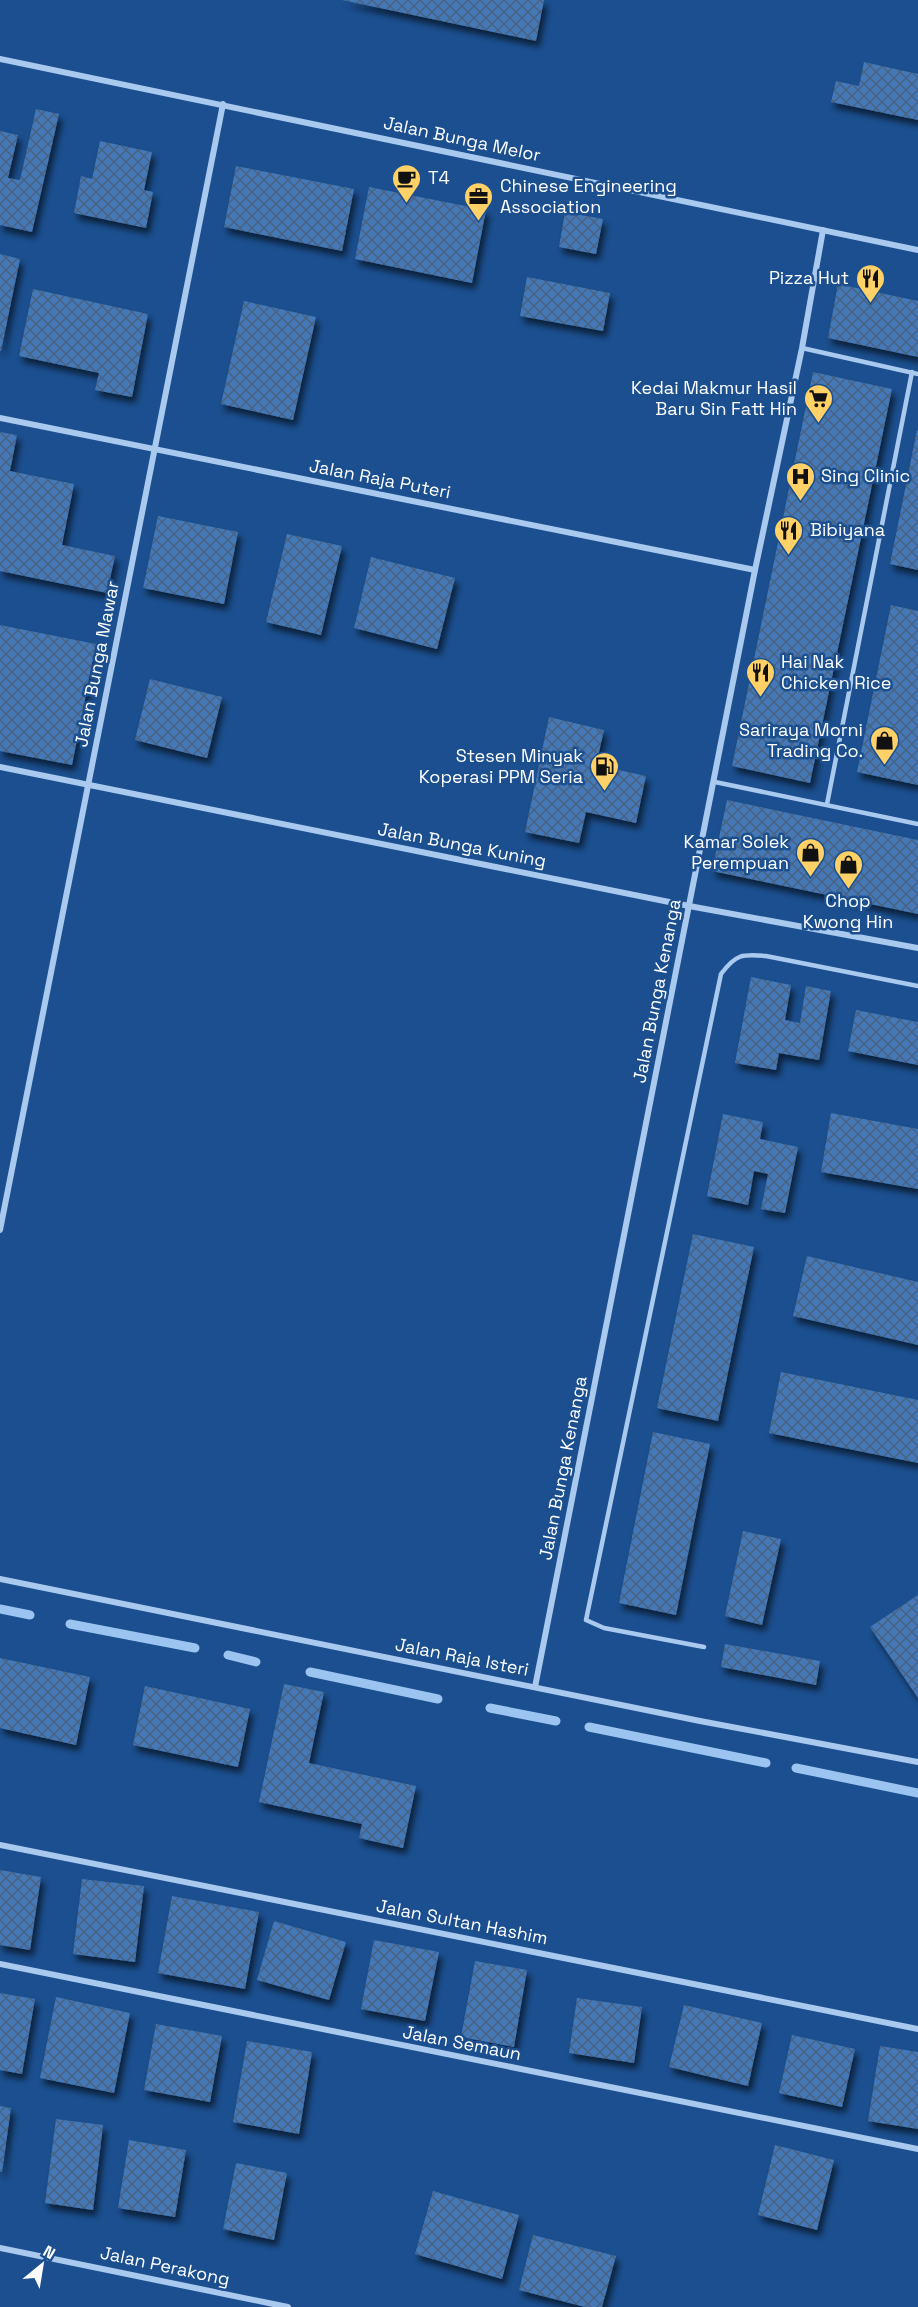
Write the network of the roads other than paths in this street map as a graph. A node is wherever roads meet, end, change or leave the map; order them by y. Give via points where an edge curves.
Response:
1 (0, 59) edge
2 (223, 104) junction
3 (823, 230) junction
4 (918, 250) edge
5 (802, 348) junction
6 (915, 373) edge
7 (0, 418) edge
8 (155, 449) junction
9 (755, 570) junction
10 (0, 767) edge
11 (715, 782) junction
12 (88, 785) junction
13 (827, 804) junction
14 (918, 824) edge
15 (689, 906) junction
16 (918, 948) edge
17 (918, 986) edge
18 (0, 1230) edge
19 (0, 1579) edge
20 (704, 1647) dead end
21 (535, 1687) junction
22 (918, 1762) edge
23 (0, 1845) edge
24 (0, 1964) edge
25 (918, 2029) edge
26 (918, 2149) edge
27 (0, 2248) edge
28 (288, 2307) edge

1 - 2 street, Jalan Bunga Melor
2 - 3 street, Jalan Bunga Melor
2 - 8 street, Jalan Bunga Mawar
3 - 4 street, Jalan Bunga Melor
3 - 5 street, Jalan Bunga Kenanga
5 - 6 lane
5 - 9 street, Jalan Bunga Kenanga
6 - 13 lane
7 - 8 street, Jalan Raja Puteri
8 - 9 street, Jalan Raja Puteri
8 - 12 street, Jalan Bunga Mawar
9 - 11 street, Jalan Bunga Kenanga
10 - 12 street, Jalan Bunga Kuning
11 - 13 lane
11 - 15 street, Jalan Bunga Kenanga
12 - 15 street, Jalan Bunga Kuning
12 - 18 street, Jalan Bunga Mawar
13 - 14 lane
15 - 16 street, Jalan Bunga Kuning
15 - 21 street, Jalan Bunga Kenanga
17 - 20 lane via 746,954 732,959 721,974 586,1620 604,1628
19 - 21 street, Jalan Raja Isteri
21 - 22 street, Jalan Raja Isteri
23 - 25 street, Jalan Sultan Hashim
24 - 26 street, Jalan Semaun
27 - 28 street, Jalan Perakong

